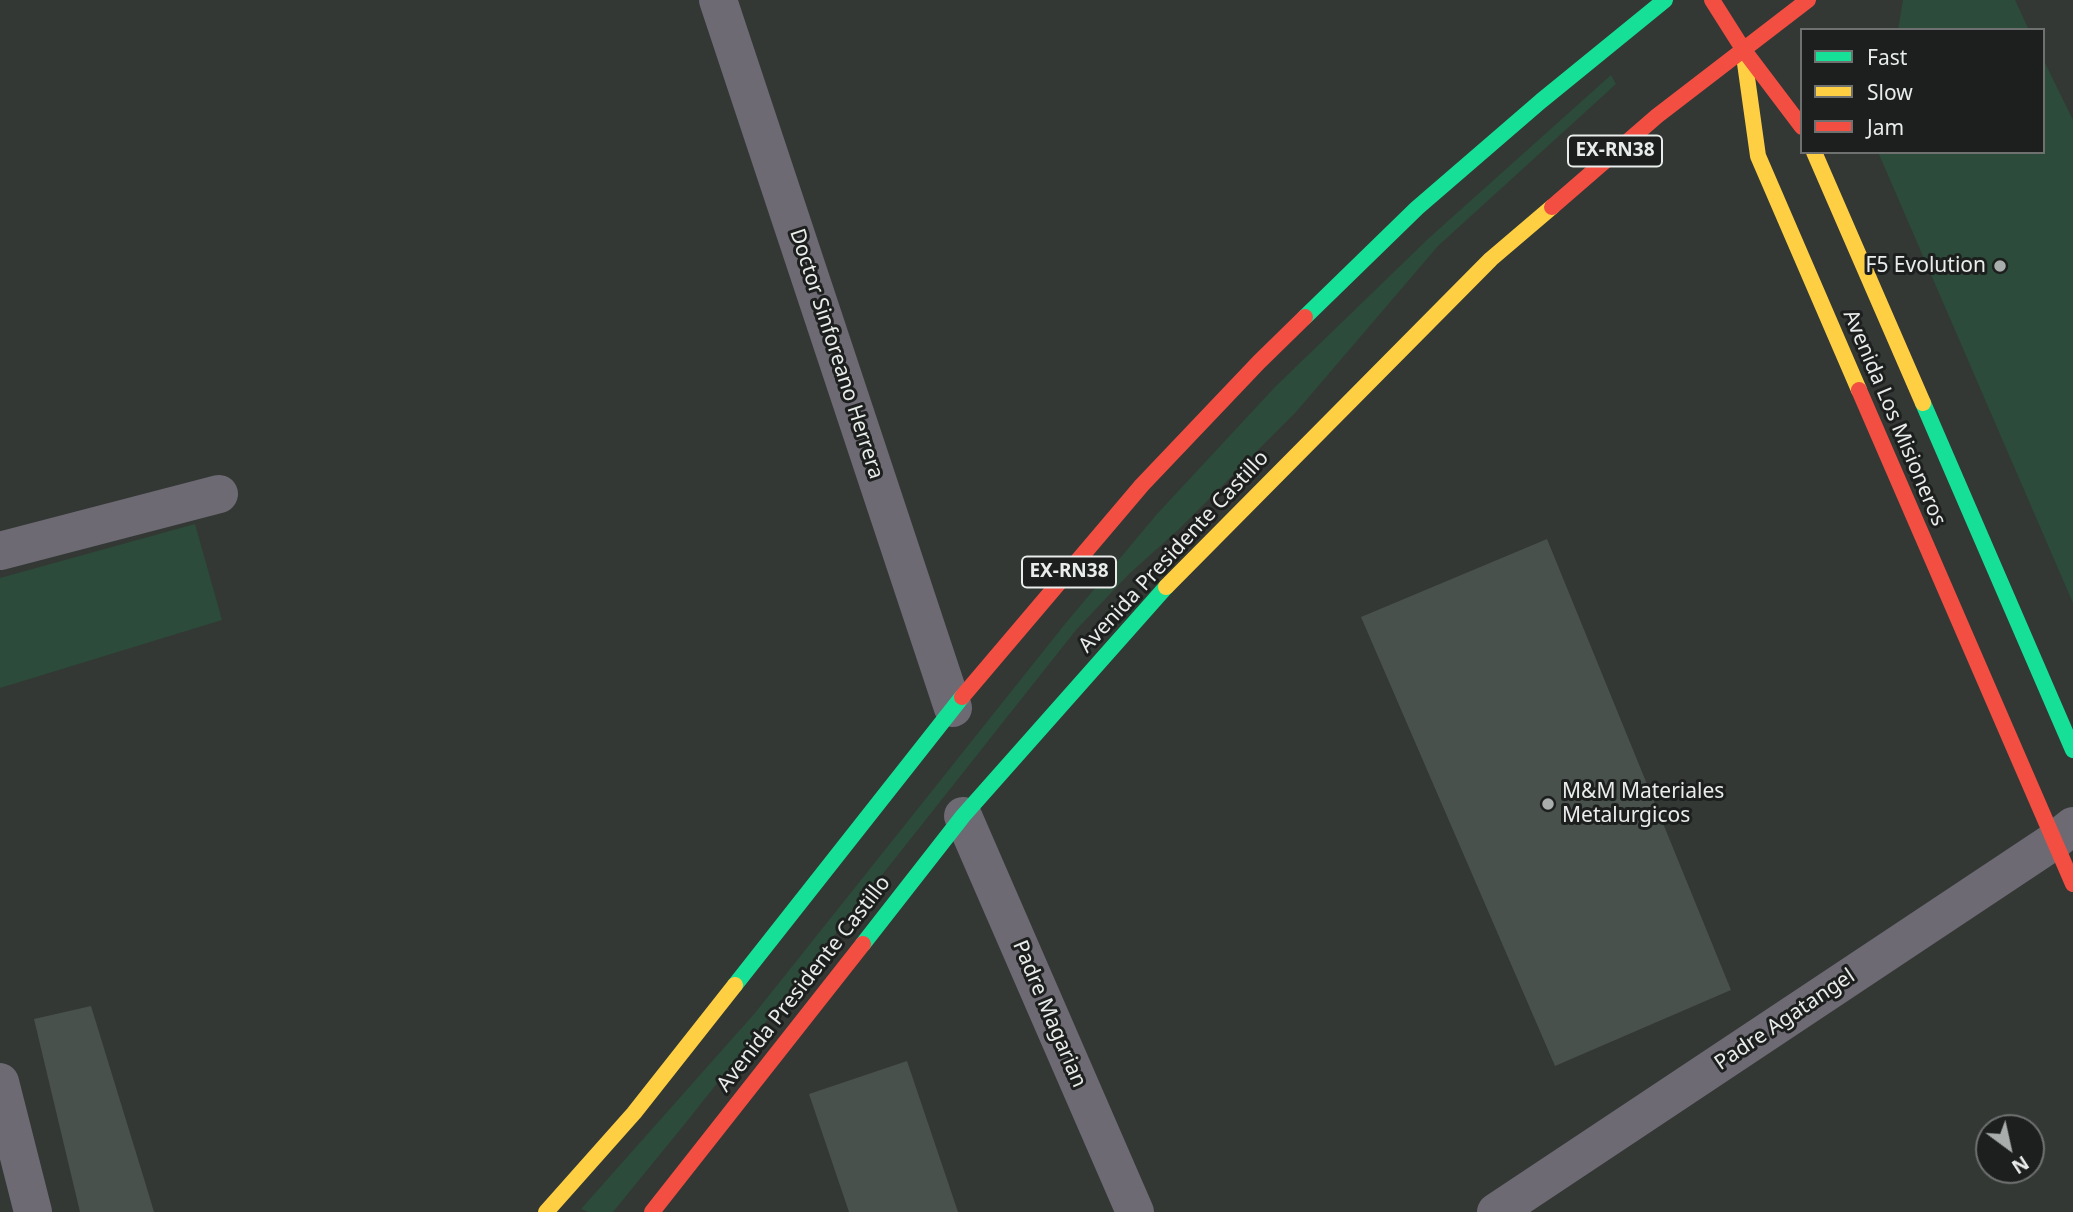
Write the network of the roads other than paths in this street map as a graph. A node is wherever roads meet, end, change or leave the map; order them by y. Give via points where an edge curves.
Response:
1 (718, 0) edge
2 (1665, 0) edge
3 (1712, 0) edge
4 (1808, 0) edge
5 (1743, 50) junction
6 (1800, 124) edge
7 (1815, 154) edge
8 (219, 494) dead end
9 (0, 551) edge
10 (953, 708) junction
11 (2073, 750) edge
12 (963, 816) junction
13 (2064, 833) edge
14 (2073, 884) edge
15 (0, 1082) edge
16 (33, 1212) edge
17 (546, 1212) edge
18 (652, 1212) edge
19 (1135, 1212) edge
20 (1496, 1212) edge

1 - 10 street, Doctor Sinforeano Herrera
2 - 10 main road, EX-RN38 via 1417,208 1259,362 1142,485
3 - 5 main road
4 - 5 main road, Avenida Presidente Castillo / EX-RN38
5 - 6 main road
5 - 12 main road, Avenida Presidente Castillo / EX-RN38 via 1657,116 1491,259 1159,594
5 - 13 main road, Avenida Los Misioneros via 1758,156
7 - 11 main road, Avenida Los Misioneros
8 - 9 street
10 - 17 main road, EX-RN38 via 634,1113
12 - 18 main road, Avenida Presidente Castillo / EX-RN38
12 - 19 street, Padre Magarian
13 - 14 main road, Avenida Los Misioneros
13 - 20 street, Padre Agatangel
15 - 16 street

